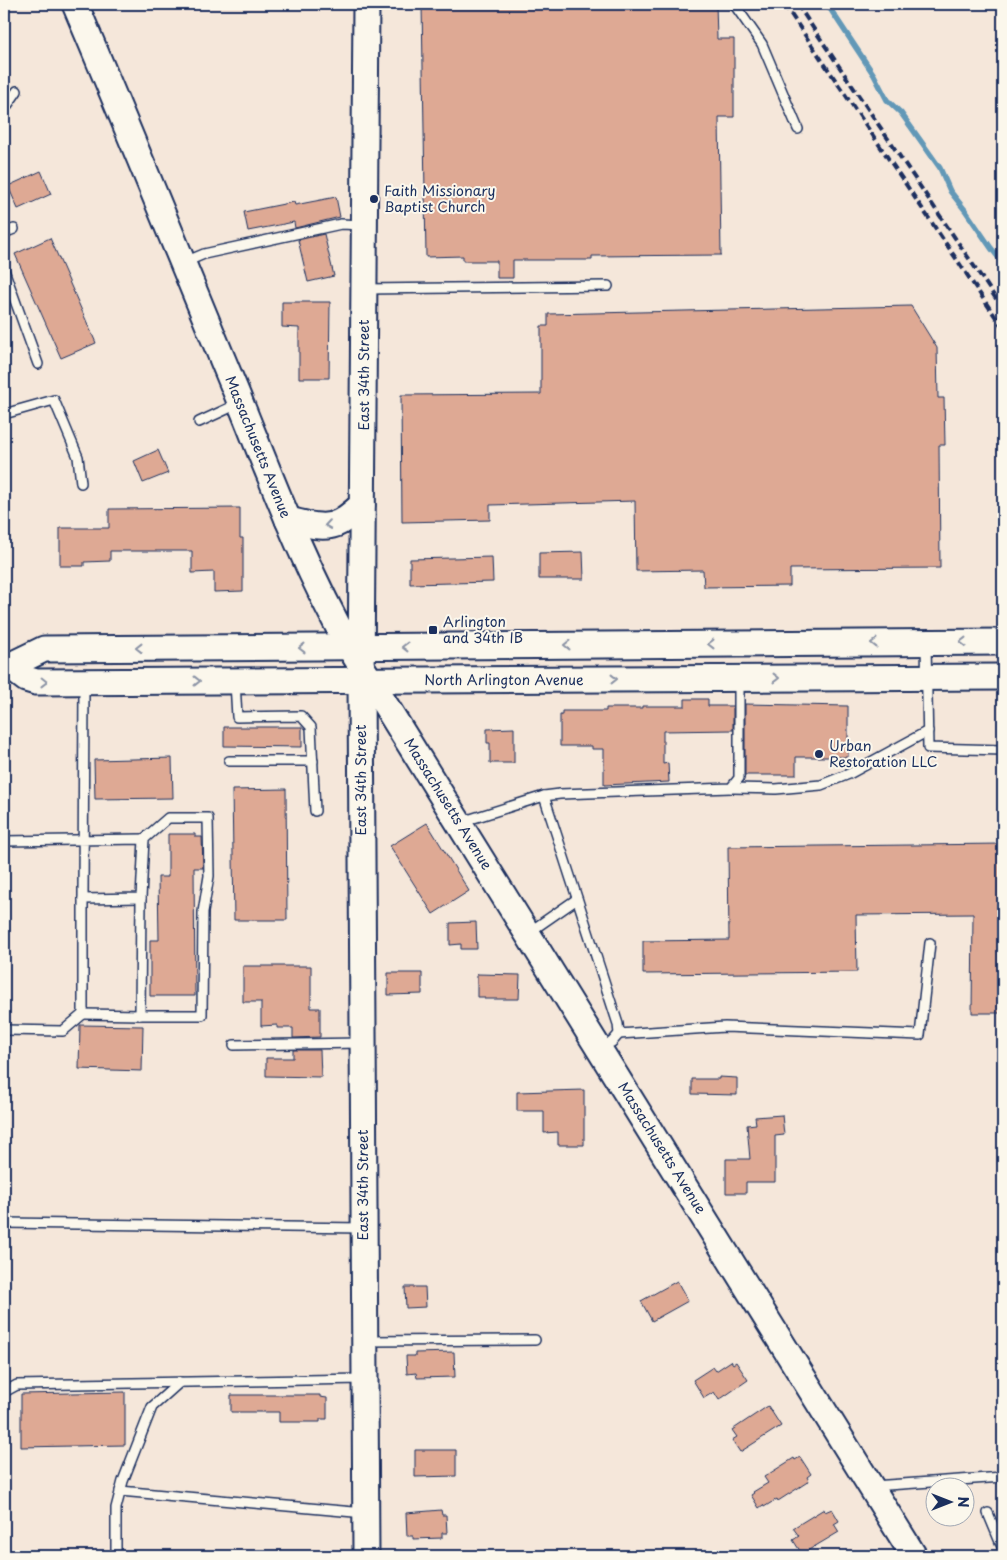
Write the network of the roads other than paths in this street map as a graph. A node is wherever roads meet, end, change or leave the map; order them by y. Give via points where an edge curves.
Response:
1 (75, 4) edge
2 (366, 4) edge
3 (734, 4) edge
4 (16, 91) dead end
5 (4, 110) edge
6 (798, 128) dead end
7 (364, 225) junction
8 (14, 229) dead end
9 (4, 233) edge
10 (183, 263) junction
11 (4, 270) edge
12 (608, 286) dead end
13 (364, 289) junction
14 (38, 364) dead end
15 (240, 402) junction
16 (4, 414) edge
17 (200, 422) dead end
18 (81, 483) dead end
19 (362, 505) junction
20 (288, 520) junction
21 (926, 642) junction
22 (1003, 642) edge
23 (361, 664) junction
24 (6, 666) edge
25 (927, 677) junction
26 (1003, 677) edge
27 (739, 678) junction
28 (235, 681) junction
29 (84, 682) junction
30 (928, 731) junction
31 (1003, 750) edge
32 (229, 761) dead end
33 (313, 761) junction
34 (731, 788) junction
35 (544, 796) junction
36 (314, 811) dead end
37 (459, 822) junction
38 (144, 839) junction
39 (83, 840) junction
40 (4, 841) edge
41 (140, 898) junction
42 (84, 899) junction
43 (577, 899) junction
44 (528, 933) junction
45 (930, 942) dead end
46 (84, 1014) junction
47 (140, 1015) junction
48 (4, 1030) edge
49 (619, 1034) junction
50 (362, 1043) junction
51 (234, 1045) dead end
52 (600, 1048) junction
53 (4, 1223) edge
54 (364, 1228) junction
55 (364, 1340) junction
56 (535, 1340) dead end
57 (365, 1379) junction
58 (180, 1382) junction
59 (4, 1392) edge
60 (1003, 1476) edge
61 (870, 1486) junction
62 (120, 1491) junction
63 (366, 1512) junction
64 (988, 1512) dead end
65 (1003, 1549) edge
66 (116, 1556) edge
67 (366, 1556) edge
68 (914, 1556) edge

1 - 10 main road, Massachusetts Avenue
2 - 7 main road, East 34th Street
3 - 6 lane via 762,44
4 - 5 lane
7 - 10 lane via 341,224 204,254
7 - 13 main road, East 34th Street
8 - 9 lane
10 - 15 main road, Massachusetts Avenue
11 - 14 lane
12 - 13 lane
13 - 19 main road, East 34th Street
15 - 17 lane
15 - 20 main road, Massachusetts Avenue
16 - 18 lane via 54,400 78,457
19 -> 20 main road via 340,522 329,526
19 - 23 main road, East 34th Street
20 - 23 main road, Massachusetts Avenue via 328,608
22 -> 21 main road, North Arlington Avenue
21 -> 23 main road, North Arlington Avenue
21 - 25 lane
23 -> 24 main road, North Arlington Avenue via 44,649
23 -> 27 main road, North Arlington Avenue
23 - 28 main road, North Arlington Avenue
23 - 37 main road, Massachusetts Avenue
23 - 50 main road, East 34th Street
24 -> 29 main road, North Arlington Avenue via 32,681
25 - 26 main road, North Arlington Avenue
27 -> 25 main road, North Arlington Avenue
25 - 30 lane
27 - 34 lane via 739,778
29 -> 28 main road, North Arlington Avenue
28 - 33 lane via 237,717 301,716 312,726
29 - 39 lane
30 - 31 lane via 928,748
30 - 34 lane via 857,770 821,785
32 - 33 lane
33 - 36 lane
34 - 35 lane
35 - 37 lane
35 - 43 lane
37 - 44 main road, Massachusetts Avenue
38 - 39 lane
38 - 41 lane
38 - 47 lane via 168,818 208,818 209,876 203,912 202,1015
39 - 40 lane
39 - 42 lane
41 - 42 lane
41 - 47 lane
42 - 46 lane
43 - 44 lane
43 - 49 lane
44 - 52 main road, Massachusetts Avenue
45 - 49 lane via 920,1035 724,1027
46 - 47 lane
46 - 48 lane via 64,1031
49 - 52 lane
50 - 51 lane
50 - 54 main road, East 34th Street
52 - 61 main road, Massachusetts Avenue
53 - 54 lane
54 - 55 main road, East 34th Street
55 - 56 lane
55 - 57 main road, East 34th Street
57 - 58 lane
57 - 63 main road, East 34th Street
58 - 59 lane via 17,1386
58 - 62 lane via 152,1407
60 - 61 lane
61 - 68 main road, Massachusetts Avenue
62 - 63 lane
62 - 66 lane via 116,1508
63 - 67 main road, East 34th Street
64 - 65 lane

